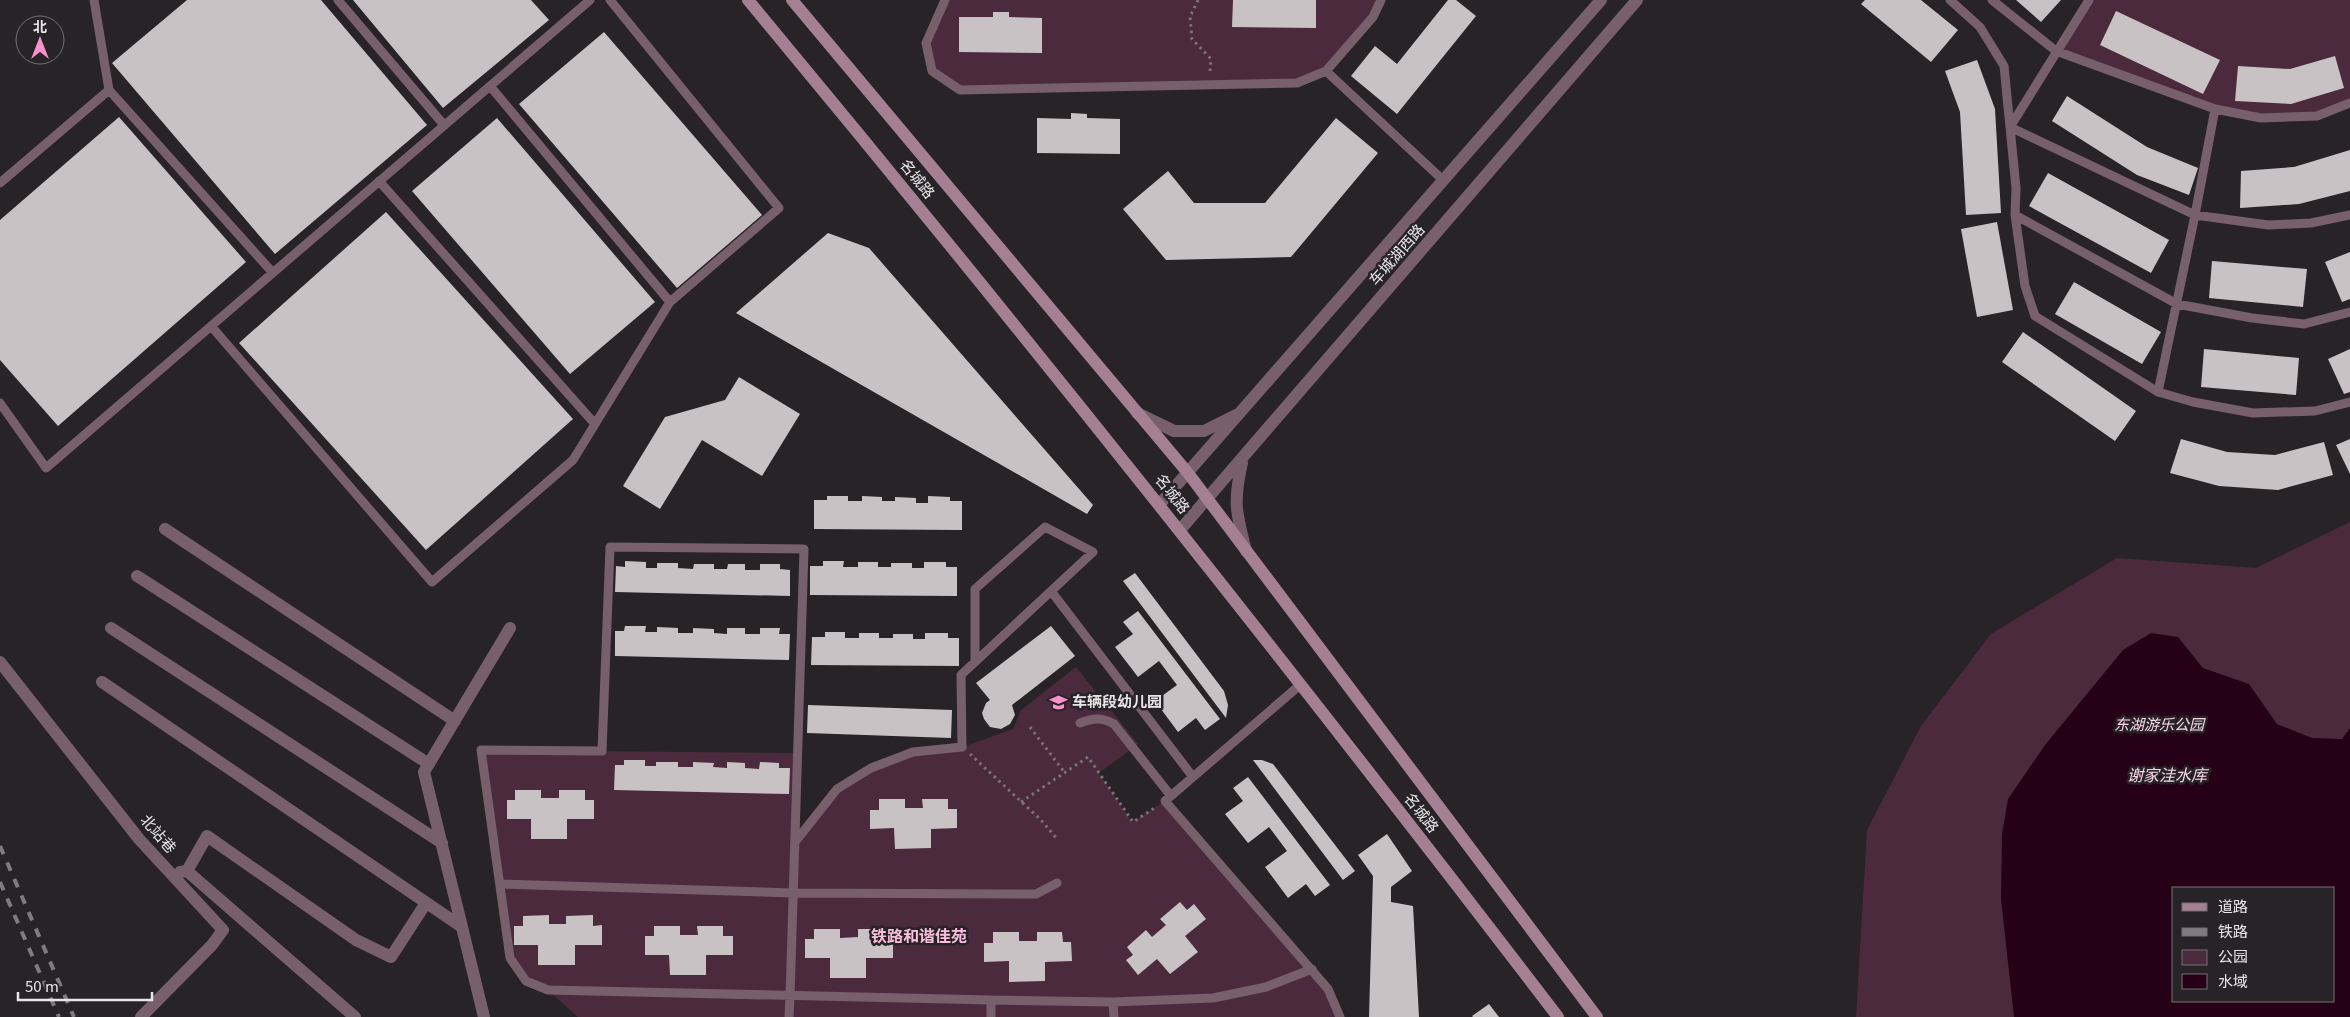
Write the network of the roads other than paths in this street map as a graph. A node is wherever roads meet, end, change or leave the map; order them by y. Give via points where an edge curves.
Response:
1 (94, 0) edge
2 (338, 0) edge
3 (590, 0) edge
4 (610, 0) edge
5 (748, 0) edge
6 (792, 0) edge
7 (945, 0) edge
8 (1381, 0) edge
9 (1601, 0) edge
10 (1637, 0) edge
11 (1950, 0) edge
12 (1992, 0) edge
13 (2089, 0) edge
14 (2056, 51) junction
15 (1326, 71) junction
16 (490, 86) junction
17 (109, 90) junction
18 (2350, 103) edge
19 (2215, 109) junction
20 (444, 125) junction
21 (2010, 127) junction
22 (379, 181) junction
23 (1444, 181) junction
24 (0, 183) edge
25 (2015, 215) junction
26 (2195, 215) junction
27 (2350, 215) edge
28 (272, 273) junction
29 (670, 302) junction
30 (2177, 304) junction
31 (2350, 312) edge
32 (211, 326) junction
33 (2158, 392) junction
34 (2350, 402) edge
35 (0, 403) edge
36 (1242, 411) junction
37 (1137, 413) junction
38 (594, 424) junction
39 (1242, 460) junction
40 (1188, 474) junction
41 (1208, 500) junction
42 (1160, 504) junction
43 (165, 529) dead end
44 (1180, 530) junction
45 (1246, 551) junction
46 (137, 576) dead end
47 (1051, 591) junction
48 (111, 628) dead end
49 (510, 628) dead end
50 (0, 662) edge
51 (975, 662) junction
52 (102, 682) dead end
53 (1300, 685) junction
54 (454, 721) junction
55 (1080, 723) dead end
56 (429, 764) junction
57 (1193, 777) junction
58 (1168, 798) junction
59 (795, 842) junction
60 (442, 843) junction
61 (187, 871) junction
62 (170, 873) junction
63 (1057, 883) dead end
64 (500, 884) junction
65 (793, 893) junction
66 (426, 903) junction
67 (462, 927) junction
68 (1312, 969) junction
69 (790, 996) junction
70 (991, 1000) junction
71 (1113, 1002) junction
72 (141, 1017) edge
73 (356, 1017) edge
74 (484, 1017) edge
75 (789, 1017) edge
76 (991, 1017) edge
77 (1114, 1017) edge
78 (1340, 1017) edge
79 (1558, 1017) edge
80 (1597, 1017) edge

1 - 17 lane
2 - 20 lane
3 - 16 lane
4 - 29 lane via 778,208
5 - 42 main road, 名城路
6 - 37 main road, 名城路
7 - 15 lane via 926,43 932,71 960,90 1297,83
8 - 15 lane via 1373,17
9 - 23 street, 车城湖西路
10 - 39 street, 车城湖西路
11 - 21 lane via 1980,27 2004,66
12 - 14 lane
13 - 14 lane
14 - 19 lane
14 - 21 lane
15 - 23 lane
16 - 20 lane
16 - 29 lane
17 - 24 lane
17 - 28 lane
18 - 19 lane via 2318,116 2261,118
19 - 26 lane
20 - 22 lane
21 - 25 lane via 2016,188
21 - 26 lane
22 - 28 lane
22 - 38 lane
23 - 36 street, 车城湖西路
25 - 30 lane
25 - 33 lane via 2025,286 2035,316
26 - 27 lane via 2268,225 2311,224
26 - 30 lane
28 - 32 lane
29 - 38 lane
30 - 31 lane via 2304,324
30 - 33 lane
32 - 35 lane via 46,468
32 - 38 lane via 432,582 573,460
33 - 34 lane via 2253,413 2315,411
36 - 37 street via 1204,431 1174,431
36 - 40 street, 车城湖西路
37 - 40 main road, 名城路
39 - 41 street, 车城湖西路
39 - 45 street via 1236,510
40 - 41 main road, 名城路
40 - 42 street, 车城湖西路
41 - 44 street, 车城湖西路
41 - 45 main road, 名城路
42 - 44 main road, 名城路
43 - 54 street
44 - 53 main road, 名城路
45 - 80 main road, 名城路
46 - 56 street
47 - 51 lane
47 - 51 lane via 1093,552 1045,527 975,589
47 - 57 lane
48 - 60 street
49 - 54 street
50 - 62 street, 北站巷 via 139,839
51 - 59 lane via 961,675 962,747 914,752 871,768 837,789
52 - 66 street
53 - 57 lane
53 - 79 main road, 名城路
54 - 56 street
55 - 58 lane via 1092,718 1106,719 1114,724
56 - 60 street via 424,772
57 - 58 lane
58 - 68 lane
59 - 64 lane via 804,549 610,546 602,751 481,750
59 - 65 lane
60 - 67 street
61 - 62 street
61 - 66 street via 207,836 356,940 391,957
61 - 73 street
62 - 72 street, 北站巷 via 222,930 212,945
63 - 65 lane via 1036,894
64 - 65 lane
64 - 69 lane via 510,958 526,981 548,990
65 - 69 lane
66 - 67 street
67 - 74 street
68 - 71 lane via 1266,987 1213,998
68 - 78 lane via 1328,989
69 - 70 lane
69 - 75 lane
70 - 71 lane
70 - 76 lane
71 - 77 lane

